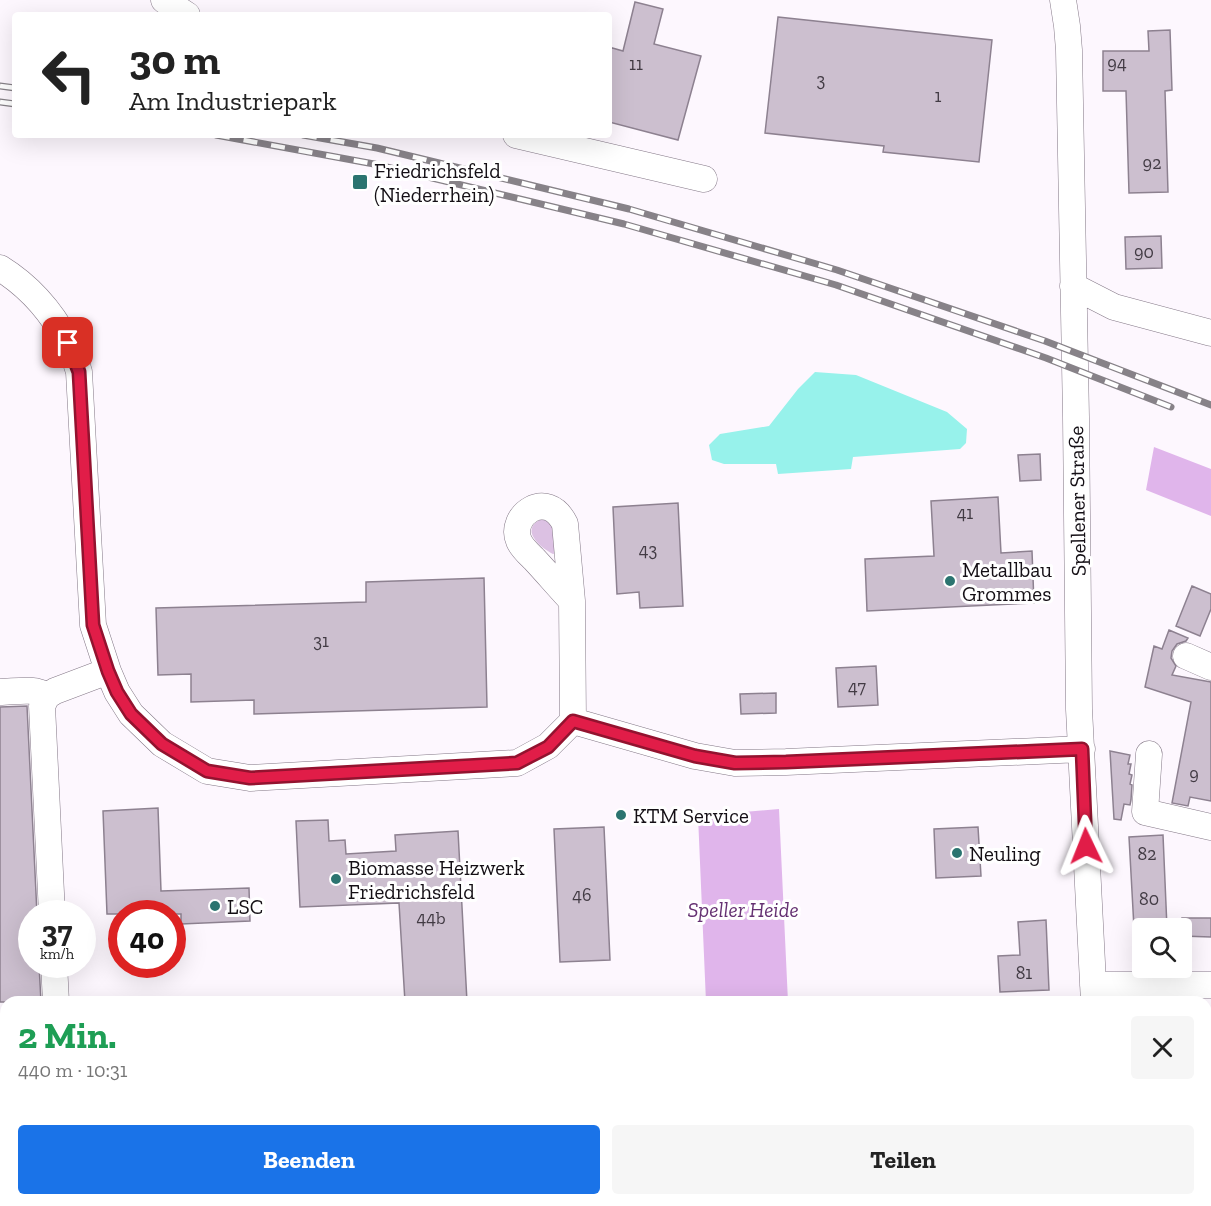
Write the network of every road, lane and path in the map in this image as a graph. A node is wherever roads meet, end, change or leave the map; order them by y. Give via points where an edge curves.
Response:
1 (164, 0) edge
2 (1063, 0) edge
3 (182, 12) edge
4 (529, 138) edge
5 (704, 179) dead end
6 (0, 268) edge
7 (1074, 286) junction
8 (1211, 333) edge
9 (572, 601) dead end
10 (1185, 656) dead end
11 (1211, 667) edge
12 (108, 671) junction
13 (0, 692) edge
14 (47, 696) junction
15 (573, 721) junction
16 (1082, 749) junction
17 (1149, 754) dead end
18 (1211, 827) edge
19 (51, 900) edge
20 (55, 978) edge
21 (1211, 985) edge
22 (1093, 993) edge
23 (56, 996) edge

1 - 3 street
2 - 7 street, Spellener Straße via 1069,50
4 - 5 street
6 - 12 street via 46,307 68,343 79,372 93,625
7 - 8 street via 1114,307
7 - 16 street, Spellener Straße
9 - 15 street
10 - 11 street
12 - 14 street
12 - 15 street via 131,714 162,744 207,771 250,778 517,763 548,747
13 - 14 street via 34,691
14 - 19 street via 42,706
15 - 16 street via 695,756 735,763
16 - 22 street, Spellener Straße
17 - 18 street via 1145,812
20 - 23 street
21 - 22 street

